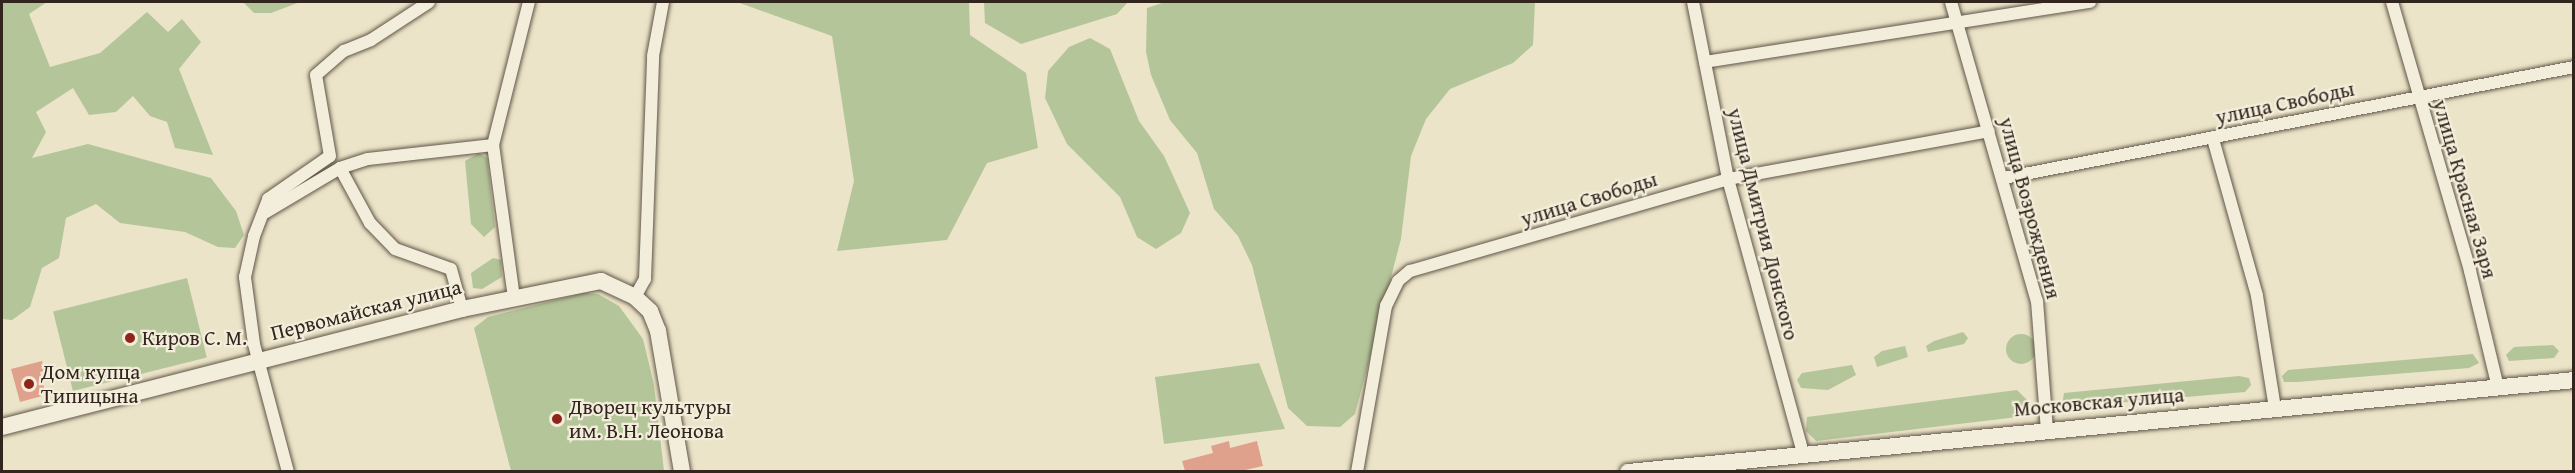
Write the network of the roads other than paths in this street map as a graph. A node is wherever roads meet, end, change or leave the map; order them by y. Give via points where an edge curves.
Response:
1 (429, 2) edge
2 (530, 2) edge
3 (663, 2) edge
4 (1693, 2) edge
5 (1951, 2) edge
6 (2090, 2) edge
7 (2392, 2) edge
8 (1958, 25) junction
9 (1705, 62) junction
10 (2574, 67) edge
11 (2418, 94) junction
12 (1989, 131) junction
13 (2213, 139) junction
14 (493, 145) junction
15 (340, 168) junction
16 (2004, 178) junction
17 (1728, 179) junction
18 (266, 212) junction
19 (635, 297) junction
20 (514, 298) junction
21 (462, 309) junction
22 (258, 360) junction
23 (2574, 380) edge
24 (2498, 388) junction
25 (2275, 409) junction
26 (2, 427) edge
27 (2047, 430) junction
28 (1803, 454) junction
29 (288, 471) edge
30 (682, 471) edge
31 (1357, 471) edge
32 (1628, 471) edge

1 - 18 street via 371,40 344,51 316,75 330,156 267,199
2 - 14 street
3 - 19 street via 653,56 645,279
4 - 9 street, улица Дмитрия Донского
5 - 8 street, улица Возрождения
6 - 8 street
7 - 11 street, улица Красная Заря
8 - 9 street
8 - 12 street, улица Возрождения
9 - 17 street, улица Дмитрия Донского
10 - 11 street, улица Свободы
11 - 13 street, улица Свободы
11 - 24 street, улица Красная Заря via 2470,271
12 - 16 street, улица Возрождения
12 - 17 street, улица Свободы
13 - 16 street, улица Свободы
13 - 25 street via 2257,296
14 - 15 street via 403,152
14 - 20 street
15 - 18 street
15 - 21 street via 370,223 395,249 451,269
16 - 27 street, улица Возрождения via 2037,301
17 - 28 street, улица Дмитрия Донского
17 - 31 street, улица Свободы via 1588,216 1566,227 1404,276 1386,306
18 - 22 street via 258,222 245,276
19 - 20 main road, Первомайская улица via 601,281
19 - 30 main road via 650,311 658,331
20 - 21 main road, Первомайская улица
21 - 22 main road, Первомайская улица
22 - 26 main road, Первомайская улица
22 - 29 street
23 - 24 main road, Московская улица
24 - 25 main road, Московская улица
25 - 27 main road, Московская улица
27 - 28 main road, Московская улица
28 - 32 main road, Московская улица

